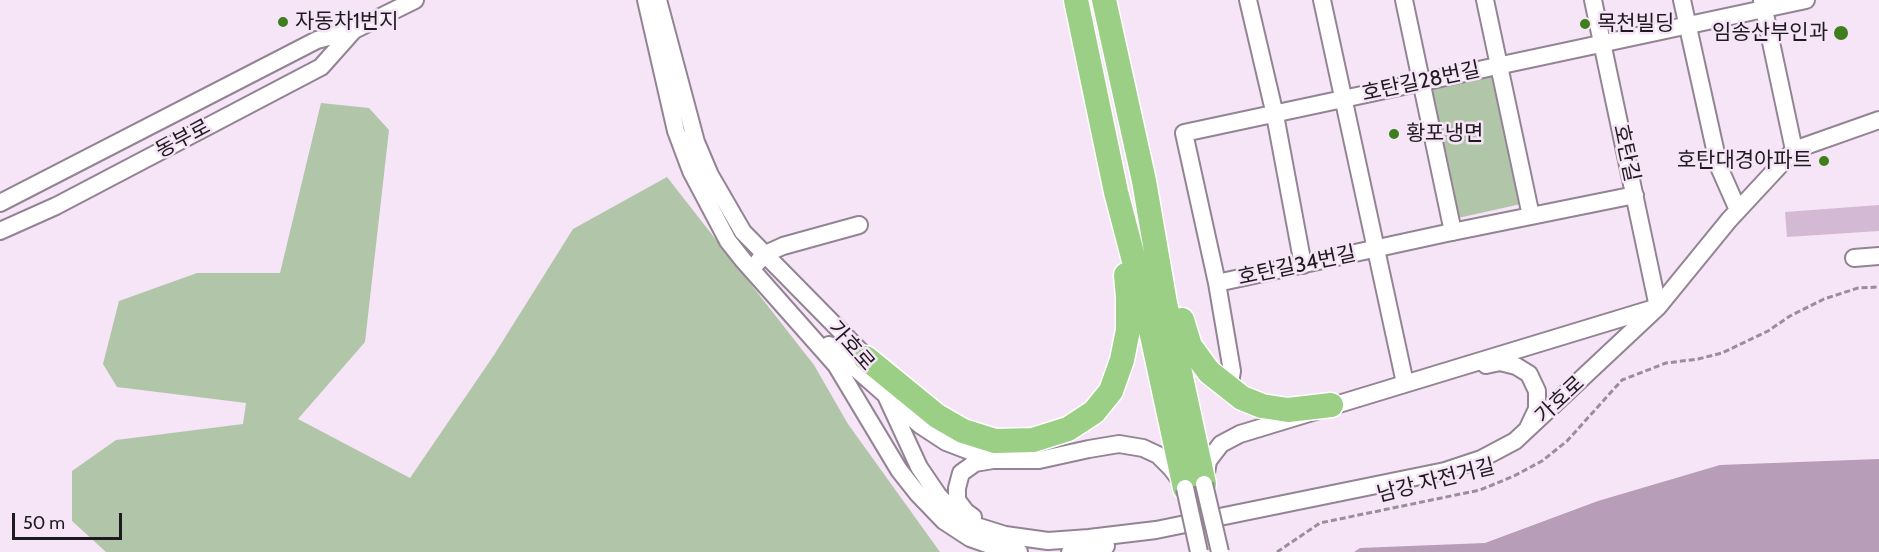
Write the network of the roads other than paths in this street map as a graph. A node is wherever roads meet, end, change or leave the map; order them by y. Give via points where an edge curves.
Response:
1 (415, 0) edge
2 (646, 0) edge
3 (658, 0) edge
4 (1076, 0) edge
5 (1104, 0) edge
6 (1248, 0) edge
7 (1322, 0) edge
8 (1404, 0) edge
9 (1485, 0) edge
10 (1593, 0) edge
11 (1682, 0) edge
12 (1806, 0) edge
13 (1763, 5) edge
14 (1687, 26) junction
15 (354, 30) junction
16 (1602, 44) junction
17 (1500, 66) junction
18 (1422, 81) junction
19 (1343, 100) junction
20 (1275, 115) junction
21 (1879, 120) edge
22 (1794, 150) junction
23 (1144, 182) junction
24 (1116, 192) junction
25 (1635, 195) junction
26 (0, 203) edge
27 (1738, 210) junction
28 (1531, 216) junction
29 (859, 225) dead end
30 (0, 231) edge
31 (1453, 232) junction
32 (1376, 250) junction
33 (763, 255) junction
34 (1879, 256) edge
35 (1854, 258) dead end
36 (1303, 265) junction
37 (753, 271) junction
38 (1217, 283) junction
39 (785, 307) junction
40 (1658, 307) junction
41 (866, 358) junction
42 (1438, 373) junction
43 (1405, 383) junction
44 (1229, 389) junction
45 (886, 394) junction
46 (1331, 405) junction
47 (1526, 432) junction
48 (993, 460) junction
49 (1194, 486) junction
50 (1156, 530) junction
51 (1005, 535) junction
52 (1019, 552) edge
53 (1070, 552) edge
54 (1200, 552) edge
55 (1220, 552) edge

1 - 15 street, 동부로
2 - 37 street, 가호로 via 676,131 691,171 728,241
3 - 33 street, 가호로 via 696,142 742,232
4 - 24 highway
5 - 23 highway
6 - 20 street
7 - 19 street, 호탄길28번길
8 - 18 street
9 - 17 street, 호탄길28번길
10 - 16 street, 호탄길
11 - 14 street
12 - 13 street, 호탄길28번길
13 - 14 street, 호탄길28번길
13 - 22 street
14 - 16 street, 호탄길28번길
14 - 27 street via 1719,167
15 - 26 street, 동부로 via 317,40
15 - 30 street, 동부로 via 321,67 56,206
16 - 17 street, 호탄길28번길
16 - 25 street, 호탄길
17 - 18 street, 호탄길28번길
17 - 28 street
18 - 19 street, 호탄길28번길
18 - 31 street
19 - 20 street, 호탄길28번길
19 - 32 street, 호탄길34번길
20 - 36 street
20 - 38 street, 호탄길28번길 via 1184,133
21 - 22 street, 가호로
22 - 27 street, 가호로
23 - 44 highway via 1190,346 1209,372
23 - 49 highway
24 - 41 highway via 1128,330 1111,391 1094,412 1068,429 1033,440 995,441 963,431 937,416
24 - 49 highway
25 - 28 street, 호탄길34번길
25 - 40 street, 호탄길
27 - 40 street, 가호로
28 - 31 street, 호탄길34번길
29 - 33 street
31 - 32 street, 호탄길34번길
32 - 36 street, 호탄길34번길
32 - 43 street
33 - 37 street
33 - 41 street, 가호로
34 - 35 street
36 - 38 street, 호탄길34번길
37 - 39 street, 가호로
38 - 44 street, 호탄길34번길 via 1232,371
39 - 45 street
39 - 52 street, 가호로 via 836,365 899,470 918,494 944,521 970,538
40 - 42 street
40 - 47 street, 가호로
41 - 45 street, 가호로
42 - 43 street
42 - 47 street via 1500,362 1529,374 1537,391 1537,409
43 - 46 street
44 - 46 highway via 1262,406 1288,410
45 - 48 street via 946,442
45 - 51 street, 가호로 via 919,467 938,495 954,513 973,525
46 - 49 street via 1240,434 1221,444
47 - 50 street, 가호로 via 1481,459 1445,471
48 - 49 street via 1039,460 1119,444 1158,455
48 - 51 street via 975,463 962,473 957,500 966,512
49 - 54 street, bridge
49 - 55 street, bridge
50 - 51 street, 가호로 via 1048,540
50 - 53 street, 가호로 via 1097,549

